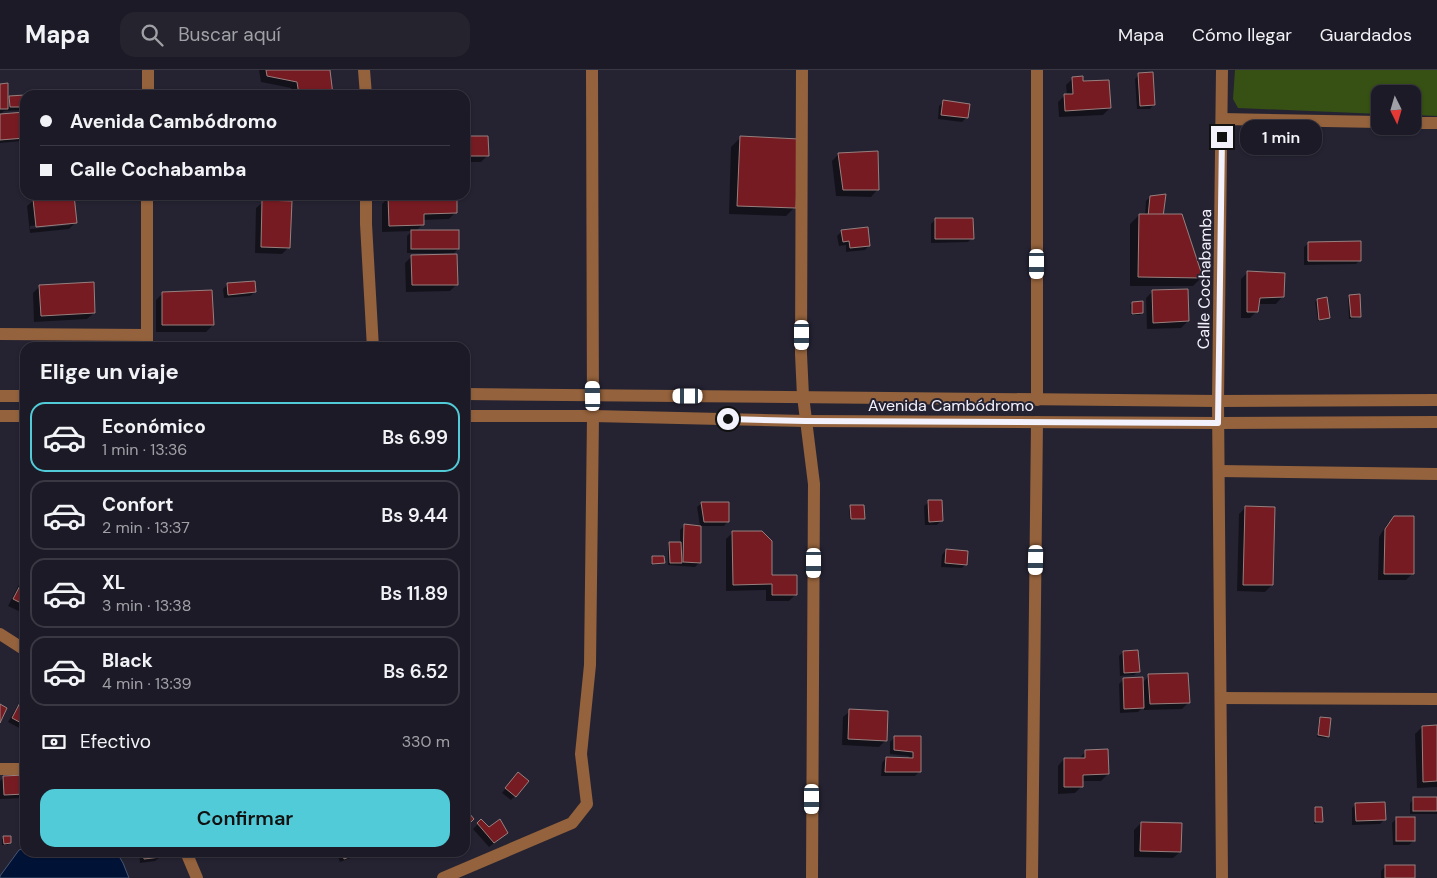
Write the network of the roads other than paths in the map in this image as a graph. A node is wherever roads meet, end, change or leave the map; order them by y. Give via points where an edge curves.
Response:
1 (148, 70) edge
2 (364, 70) edge
3 (592, 70) edge
4 (802, 70) edge
5 (1037, 70) edge
6 (1222, 70) edge
7 (148, 90) edge
8 (366, 90) edge
9 (1222, 119) junction
10 (1371, 122) edge
11 (1421, 123) edge
12 (1437, 123) edge
13 (147, 200) edge
14 (366, 200) edge
15 (0, 334) edge
16 (147, 341) edge
17 (373, 342) edge
18 (470, 394) edge
19 (0, 396) edge
20 (20, 396) edge
21 (593, 396) junction
22 (803, 396) junction
23 (1037, 400) junction
24 (1437, 400) edge
25 (1218, 401) junction
26 (0, 416) edge
27 (20, 416) edge
28 (470, 416) edge
29 (593, 416) junction
30 (805, 421) junction
31 (1037, 422) junction
32 (1437, 422) edge
33 (1218, 423) junction
34 (1220, 471) junction
35 (1437, 474) edge
36 (0, 634) edge
37 (20, 647) edge
38 (1222, 698) junction
39 (1437, 699) edge
40 (0, 769) edge
41 (20, 770) edge
42 (188, 857) edge
43 (197, 878) edge
44 (443, 878) edge
45 (812, 878) edge
46 (1032, 878) edge
47 (1222, 878) edge

1 - 7 street
2 - 8 street
3 - 21 street
4 - 22 street
5 - 23 street
6 - 9 street, Calle Cochabamba
9 - 10 street
9 - 25 street, Calle Cochabamba
11 - 12 street
13 - 16 street
14 - 17 street
15 - 16 street
18 - 21 street, Avenida Cambódromo
19 - 20 street
21 - 22 street, Avenida Cambódromo
21 - 29 street
22 - 23 street, Avenida Cambódromo
22 - 30 street
23 - 25 street, Avenida Cambódromo
24 - 25 street, Avenida Cambódromo
25 - 33 street, Calle Cochabamba
26 - 27 street
28 - 29 street, Avenida Cambódromo
29 - 30 street, Avenida Cambódromo
29 - 44 street via 590,664 581,754 587,804 572,823
30 - 31 street, Avenida Cambódromo
30 - 45 street via 814,484
31 - 33 street, Avenida Cambódromo
31 - 46 street
32 - 33 street, Avenida Cambódromo
33 - 34 street, Calle Cochabamba
34 - 35 street
34 - 38 street, Calle Cochabamba
36 - 37 street
38 - 39 street
38 - 47 street, Calle Cochabamba
40 - 41 street
42 - 43 street

